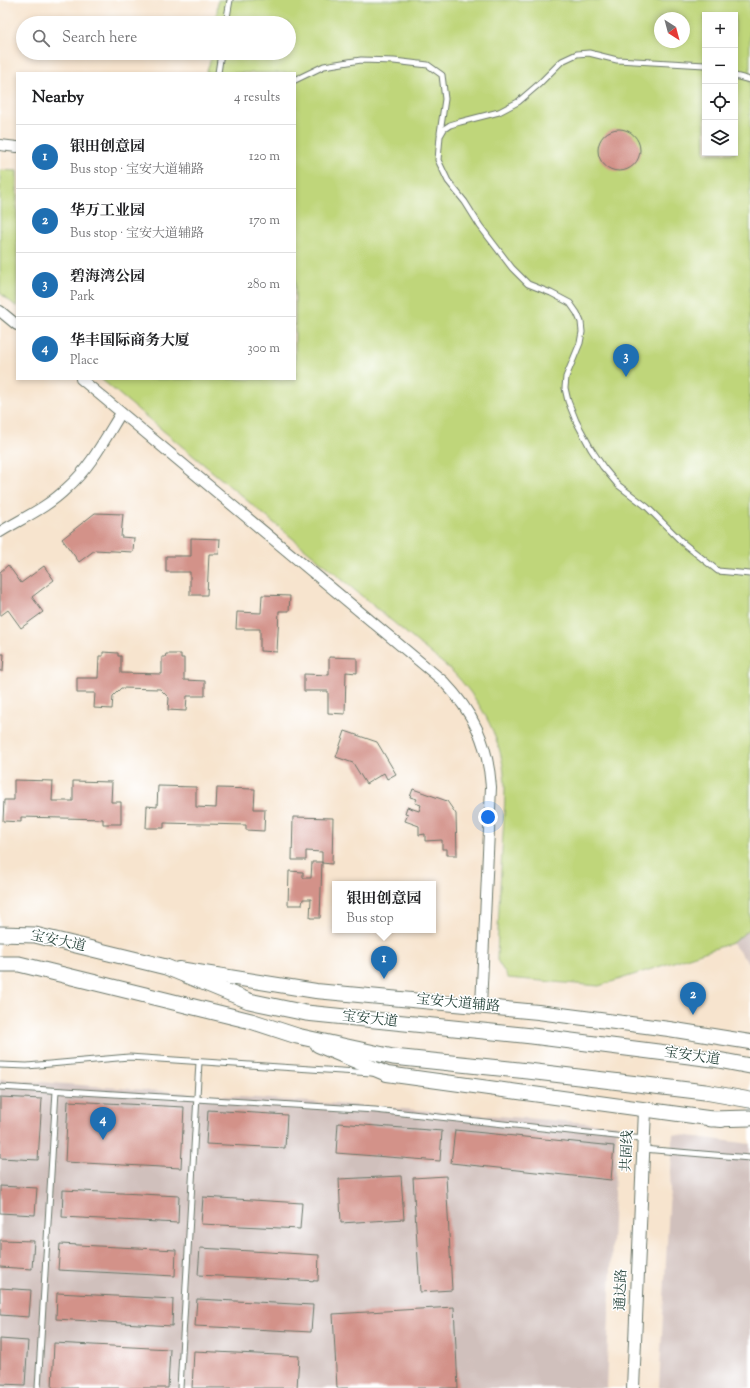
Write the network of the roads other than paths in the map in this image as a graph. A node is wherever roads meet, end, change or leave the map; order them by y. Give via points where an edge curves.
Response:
1 (230, 0) edge
2 (227, 16) edge
3 (220, 60) edge
4 (702, 65) edge
5 (218, 72) edge
6 (738, 77) edge
7 (296, 80) edge
8 (750, 80) edge
9 (440, 136) junction
10 (0, 145) edge
11 (16, 147) edge
12 (0, 311) edge
13 (16, 324) edge
14 (82, 380) edge
15 (121, 413) junction
16 (0, 532) edge
17 (750, 574) edge
18 (0, 934) edge
19 (0, 964) edge
20 (166, 967) junction
21 (481, 1006) junction
22 (297, 1036) junction
23 (750, 1042) edge
24 (199, 1062) junction
25 (0, 1065) edge
26 (750, 1066) edge
27 (387, 1074) junction
28 (0, 1087) edge
29 (56, 1091) junction
30 (197, 1099) junction
31 (750, 1100) edge
32 (646, 1110) junction
33 (750, 1118) edge
34 (711, 1119) junction
35 (750, 1124) edge
36 (644, 1144) junction
37 (750, 1158) edge
38 (641, 1193) joint
39 (38, 1388) edge
40 (180, 1388) edge
41 (633, 1388) edge

1 - 2 lane
3 - 5 lane
4 - 9 lane via 617,60 589,53 576,54 562,61 518,102 499,112 450,125
6 - 8 lane
7 - 9 lane via 324,66 361,60 428,64 442,75 445,99
9 - 17 lane via 438,160 448,181 512,268 528,284 551,292 570,303 578,313 582,332 566,377 565,388 576,422 603,467 618,485 647,507 683,544 718,571
10 - 11 street
12 - 13 street
14 - 15 street
15 - 16 street via 87,465 68,488 45,506
15 - 21 street via 443,681 471,716 488,757 491,786
18 - 20 main road, 宝安大道 via 35,935
19 - 22 main road, 宝安大道 via 19,964 251,1021
20 - 21 main road, 宝安大道辅路 via 316,991
20 - 26 main road, 宝安大道 via 249,1001 306,1013 532,1036
21 - 23 main road, 宝安大道辅路 via 668,1029
22 - 27 main road
22 - 31 main road, 宝安大道 via 393,1057 705,1092
24 - 25 lane via 128,1057 27,1066
24 - 27 lane
24 - 30 lane
27 - 32 main road
28 - 29 lane
29 - 30 lane
29 - 39 lane
30 - 36 lane via 375,1110
30 - 40 lane
32 - 34 main road
32 - 36 street, 共固线
33 - 34 main road
34 - 35 main road
36 - 37 lane
36 - 38 street, 共固线
38 - 41 street, 通达路

